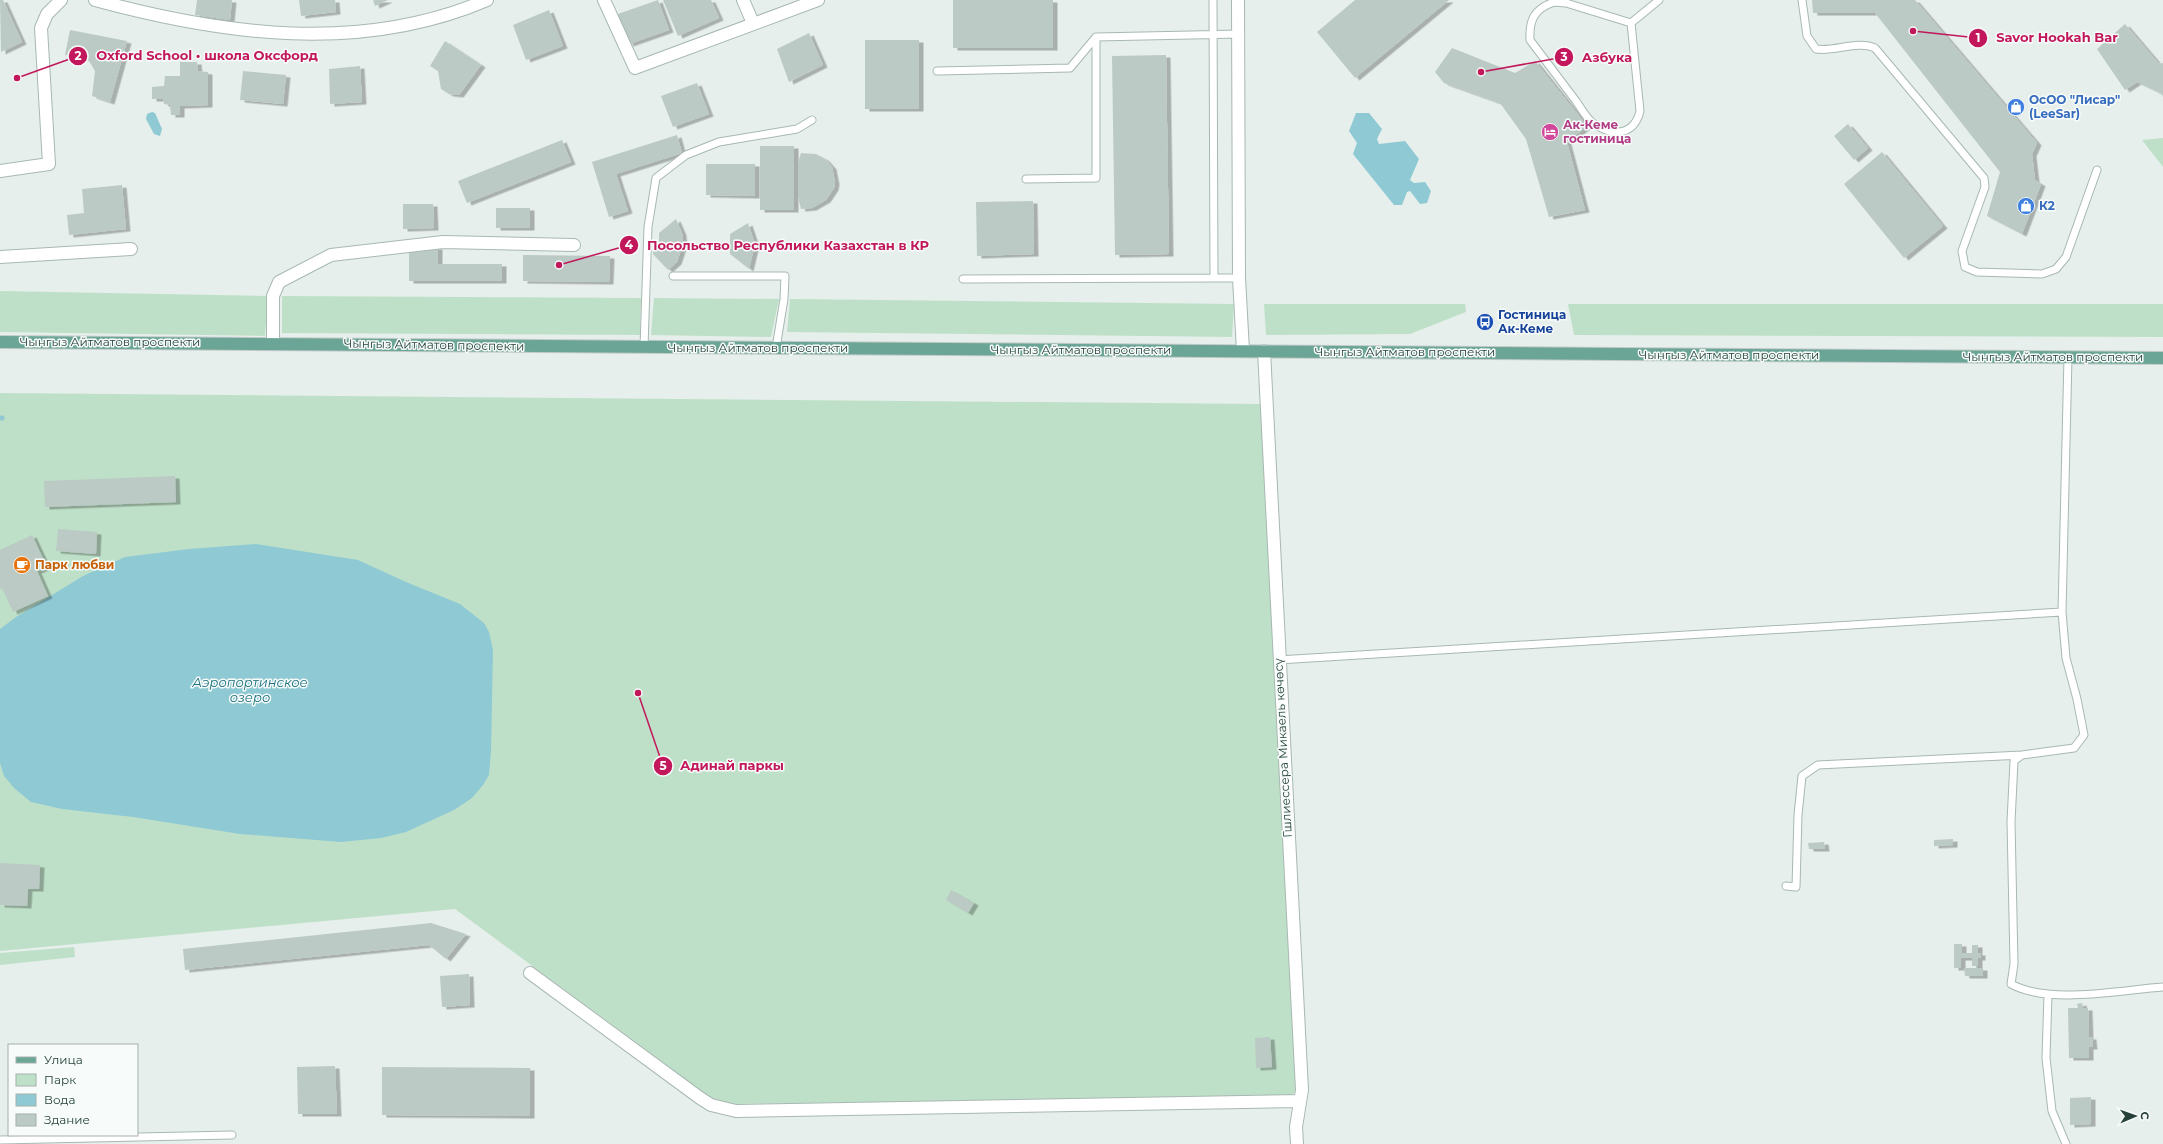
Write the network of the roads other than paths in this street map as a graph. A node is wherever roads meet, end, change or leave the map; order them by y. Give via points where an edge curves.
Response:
1 (61, 0) edge
2 (95, 0) edge
3 (487, 0) edge
4 (604, 0) edge
5 (743, 0) edge
6 (818, 0) edge
7 (1213, 0) edge
8 (1238, 0) edge
9 (1659, 0) edge
10 (1802, 0) edge
11 (753, 23) junction
12 (1631, 23) junction
13 (1239, 34) junction
14 (1213, 35) junction
15 (1096, 37) junction
16 (937, 71) dead end
17 (812, 120) dead end
18 (2097, 170) dead end
19 (0, 171) edge
20 (1026, 179) dead end
21 (574, 245) dead end
22 (130, 249) dead end
23 (0, 257) edge
24 (673, 276) dead end
25 (1214, 278) junction
26 (1239, 278) junction
27 (962, 279) dead end
28 (0, 342) edge
29 (272, 343) junction
30 (644, 347) junction
31 (776, 348) junction
32 (1243, 351) junction
33 (1264, 351) junction
34 (2068, 357) junction
35 (2163, 358) edge
36 (2062, 612) junction
37 (1278, 660) junction
38 (2022, 755) junction
39 (1786, 886) dead end
40 (530, 973) dead end
41 (2163, 986) edge
42 (2048, 994) junction
43 (1299, 1101) junction
44 (232, 1135) dead end
45 (0, 1140) edge
46 (1297, 1144) edge
47 (2066, 1144) edge

1 - 19 street via 47,14 42,28 49,164
2 - 3 street via 138,12 216,27 258,33 309,34 392,28 432,20
4 - 11 street via 635,68
5 - 11 street
6 - 11 street
7 - 14 lane
8 - 13 street
9 - 12 lane
10 - 18 lane via 1807,36 1816,49 1860,45 1875,48 1984,178 1985,187 1962,251 1965,267 1977,272 2042,274 2056,268 2066,257
12 - 12 lane via 1566,3 1554,2 1534,13 1530,25 1530,40 1592,123 1608,131 1620,132 1631,129 1637,122 1640,111
13 - 14 lane
13 - 26 street
14 - 15 lane
14 - 25 lane
15 - 16 lane via 1070,68
15 - 20 lane via 1096,178
17 - 30 lane via 797,129 719,142 686,155 656,178 648,227
21 - 29 street via 443,242 331,255 279,282 274,296
22 - 23 street
24 - 31 lane via 785,276
25 - 26 lane
25 - 27 lane
26 - 32 street
28 - 29 main road, Чынгыз Айтматов проспекти
29 - 30 main road, Чынгыз Айтматов проспекти
30 - 31 main road, Чынгыз Айтматов проспекти
31 - 32 main road, Чынгыз Айтматов проспекти
32 - 33 main road, Чынгыз Айтматов проспекти
33 - 34 main road, Чынгыз Айтматов проспекти
33 - 37 street, Гшлиессера Микаель көчөсү
34 - 35 main road, Чынгыз Айтматов проспекти
34 - 36 lane
36 - 37 lane
36 - 38 lane via 2066,658 2084,736 2074,748
37 - 43 street, Гшлиессера Микаель көчөсү via 1302,1090
38 - 39 lane via 1818,765 1802,776 1796,887
38 - 42 lane via 2014,761 2011,816 2014,964 2011,984 2022,990
40 - 43 street via 700,1098 711,1105 736,1111
41 - 42 lane via 2058,996
42 - 47 lane via 2046,1058 2052,1111
43 - 46 street, Гшлиессера Микаель көчөсү
44 - 45 lane

